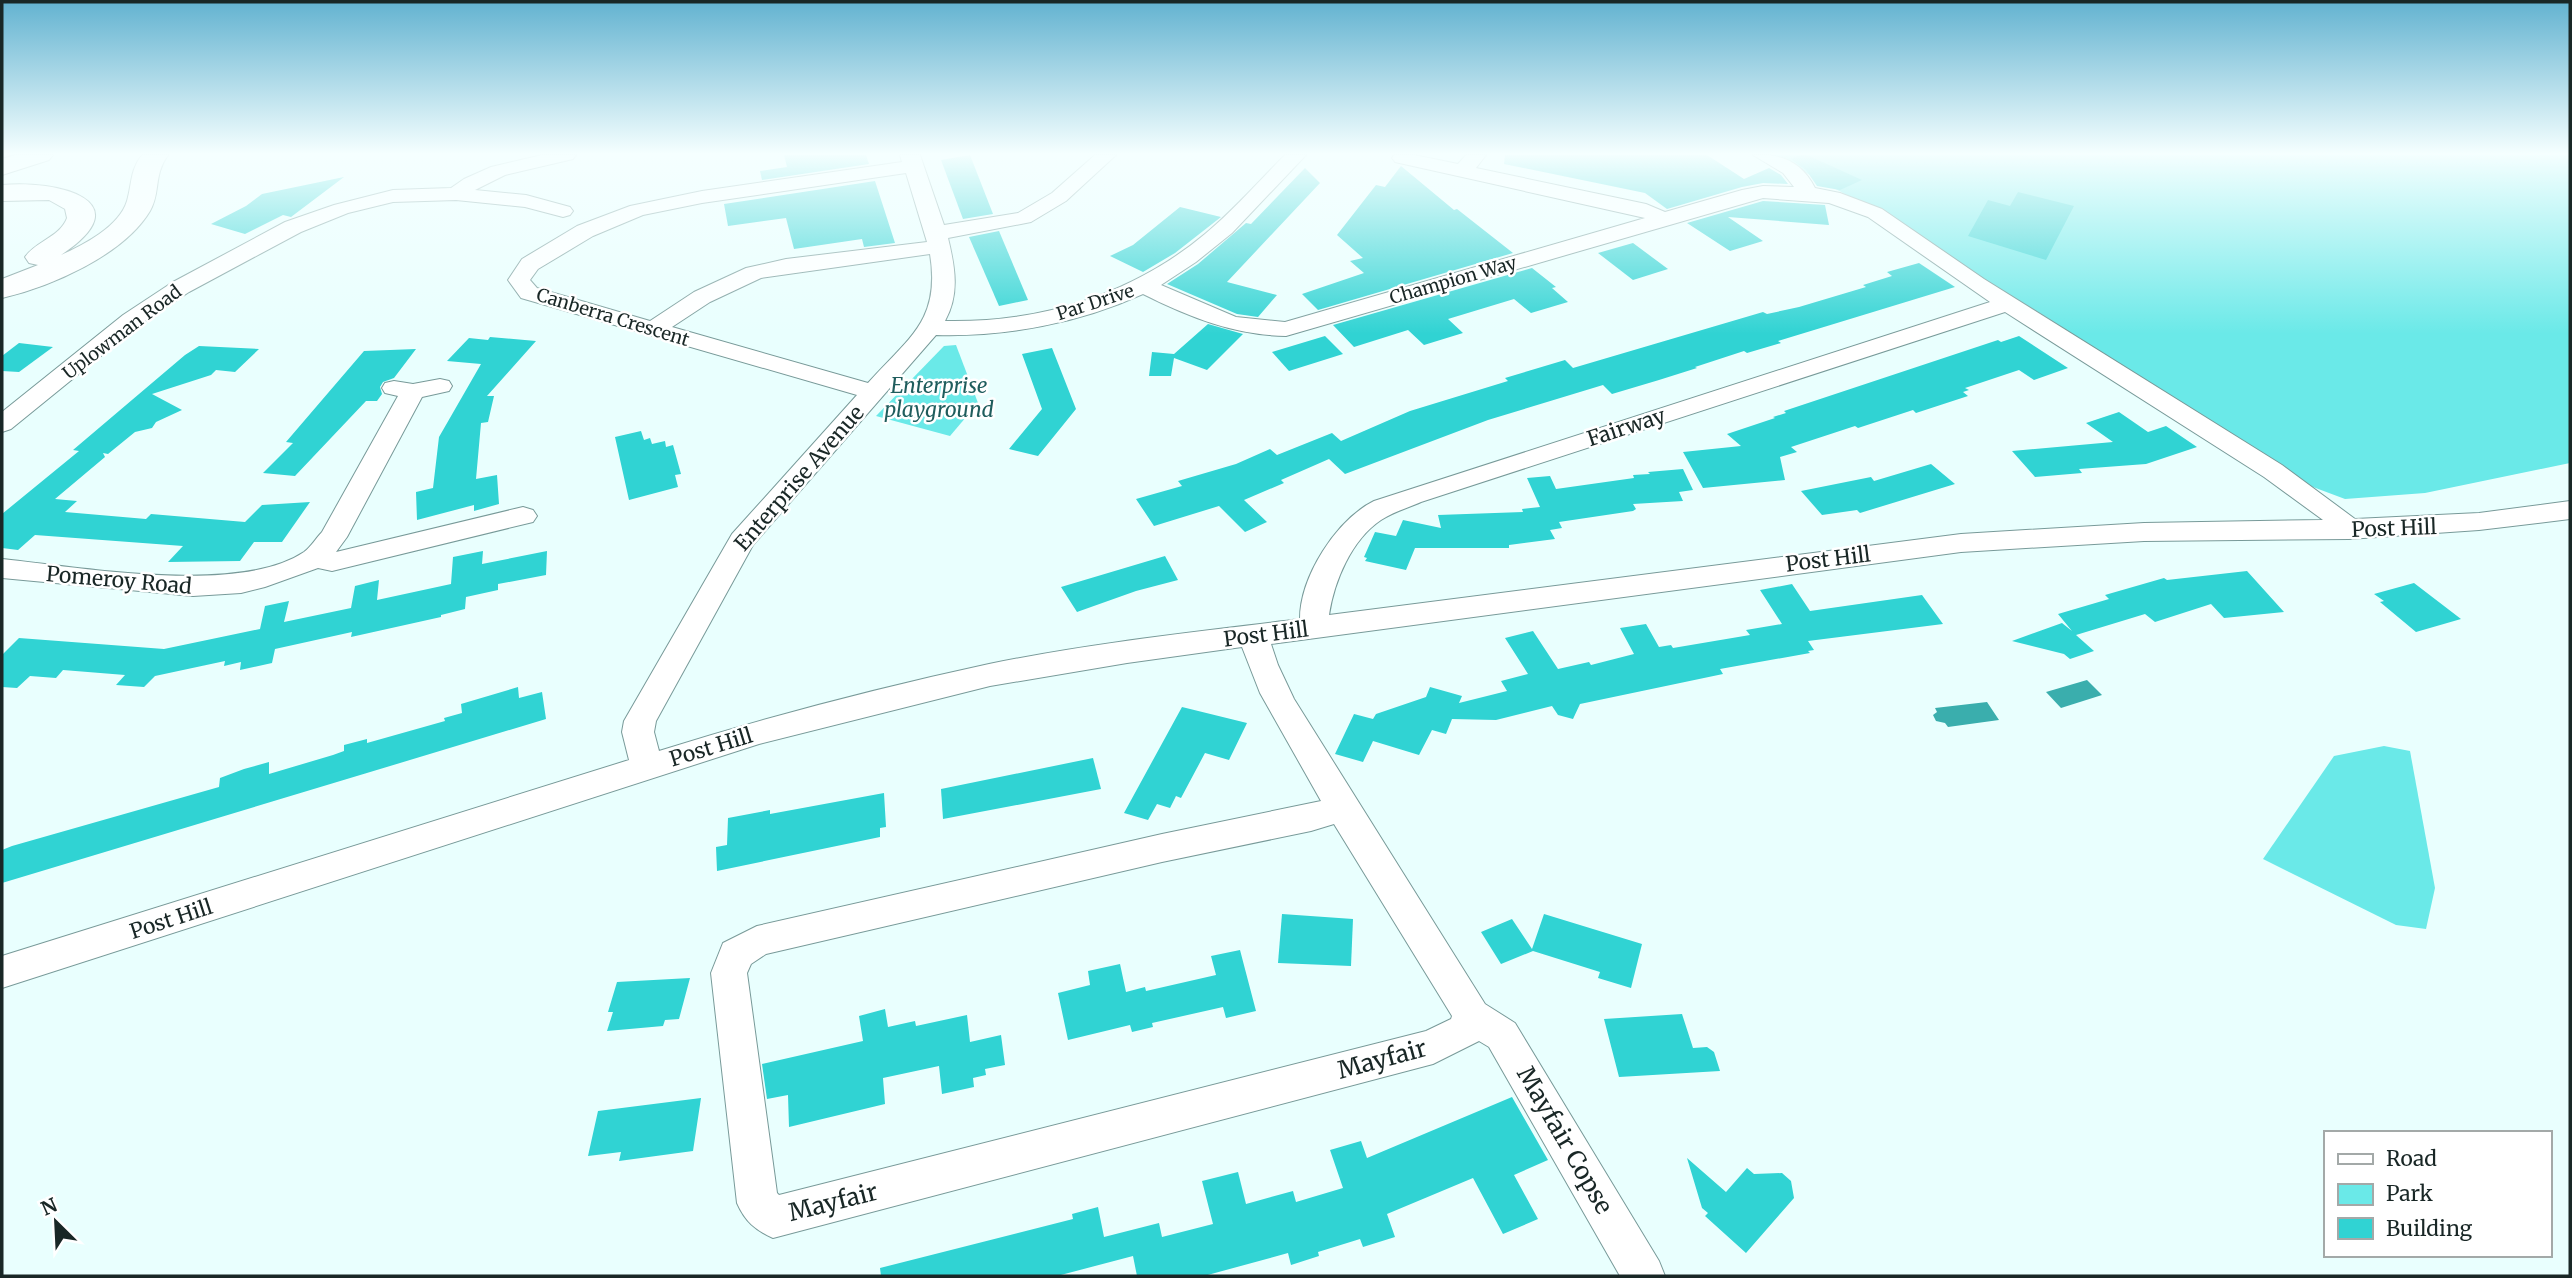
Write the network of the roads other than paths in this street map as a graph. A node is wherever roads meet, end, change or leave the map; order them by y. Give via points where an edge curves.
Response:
1 (80, 215) edge
2 (131, 215) edge
3 (326, 215) edge
4 (627, 215) edge
5 (930, 215) edge
6 (1030, 215) edge
7 (1236, 215) edge
8 (1655, 215) edge
9 (1679, 215) edge
10 (1877, 215) edge
11 (1663, 219) junction
12 (938, 240) junction
13 (2, 274) edge
14 (1144, 286) junction
15 (2, 289) edge
16 (2008, 304) junction
17 (930, 328) junction
18 (653, 329) junction
19 (440, 386) dead end
20 (873, 392) junction
21 (2, 424) edge
22 (2570, 510) edge
23 (523, 516) dead end
24 (2349, 530) junction
25 (315, 558) junction
26 (2, 569) edge
27 (1315, 628) junction
28 (1255, 636) junction
29 (647, 767) junction
30 (1341, 808) junction
31 (2, 972) edge
32 (1472, 1016) junction
33 (1644, 1276) edge

1 - 13 highway via 73,233 54,249
2 - 15 highway via 116,232 69,261
3 - 21 street, Uplowman Road via 181,286 131,320
4 - 18 street, Canberra Crescent via 530,264 519,281 529,293
5 - 12 street, Enterprise Avenue
6 - 12 street
7 - 14 street, Par Drive via 1213,238
8 - 11 street
9 - 11 street, Champion Way
10 - 16 street, Champion Way
11 - 14 street, Champion Way via 1286,329 1269,330 1206,316
12 - 17 street, Enterprise Avenue via 946,281 943,303
12 - 18 street via 754,273 702,297
14 - 17 street, Par Drive via 1049,317 990,327
16 - 24 street, Champion Way via 2273,471
16 - 27 street, Fairway via 1379,509 1355,531 1332,564 1316,597
17 - 20 street, Enterprise Avenue
18 - 20 street, Canberra Crescent
19 - 25 street, Pomeroy Road via 403,389 333,537
20 - 29 street, Enterprise Avenue via 741,540 640,721 638,732
22 - 24 street, Post Hill via 2450,526
23 - 25 street, Pomeroy Road via 468,537 332,562
24 - 27 street, Post Hill via 2072,534 1961,543
25 - 26 street, Pomeroy Road via 290,571 252,581 181,588
27 - 28 street, Post Hill
28 - 29 street, Post Hill via 990,675 757,732
28 - 30 street via 1267,675
29 - 31 street, Post Hill
30 - 32 street
30 - 32 street, Mayfair via 757,941 736,954 729,973 758,1203 773,1217 1433,1047 1464,1031
32 - 33 street, Mayfair Copse via 1502,1035

